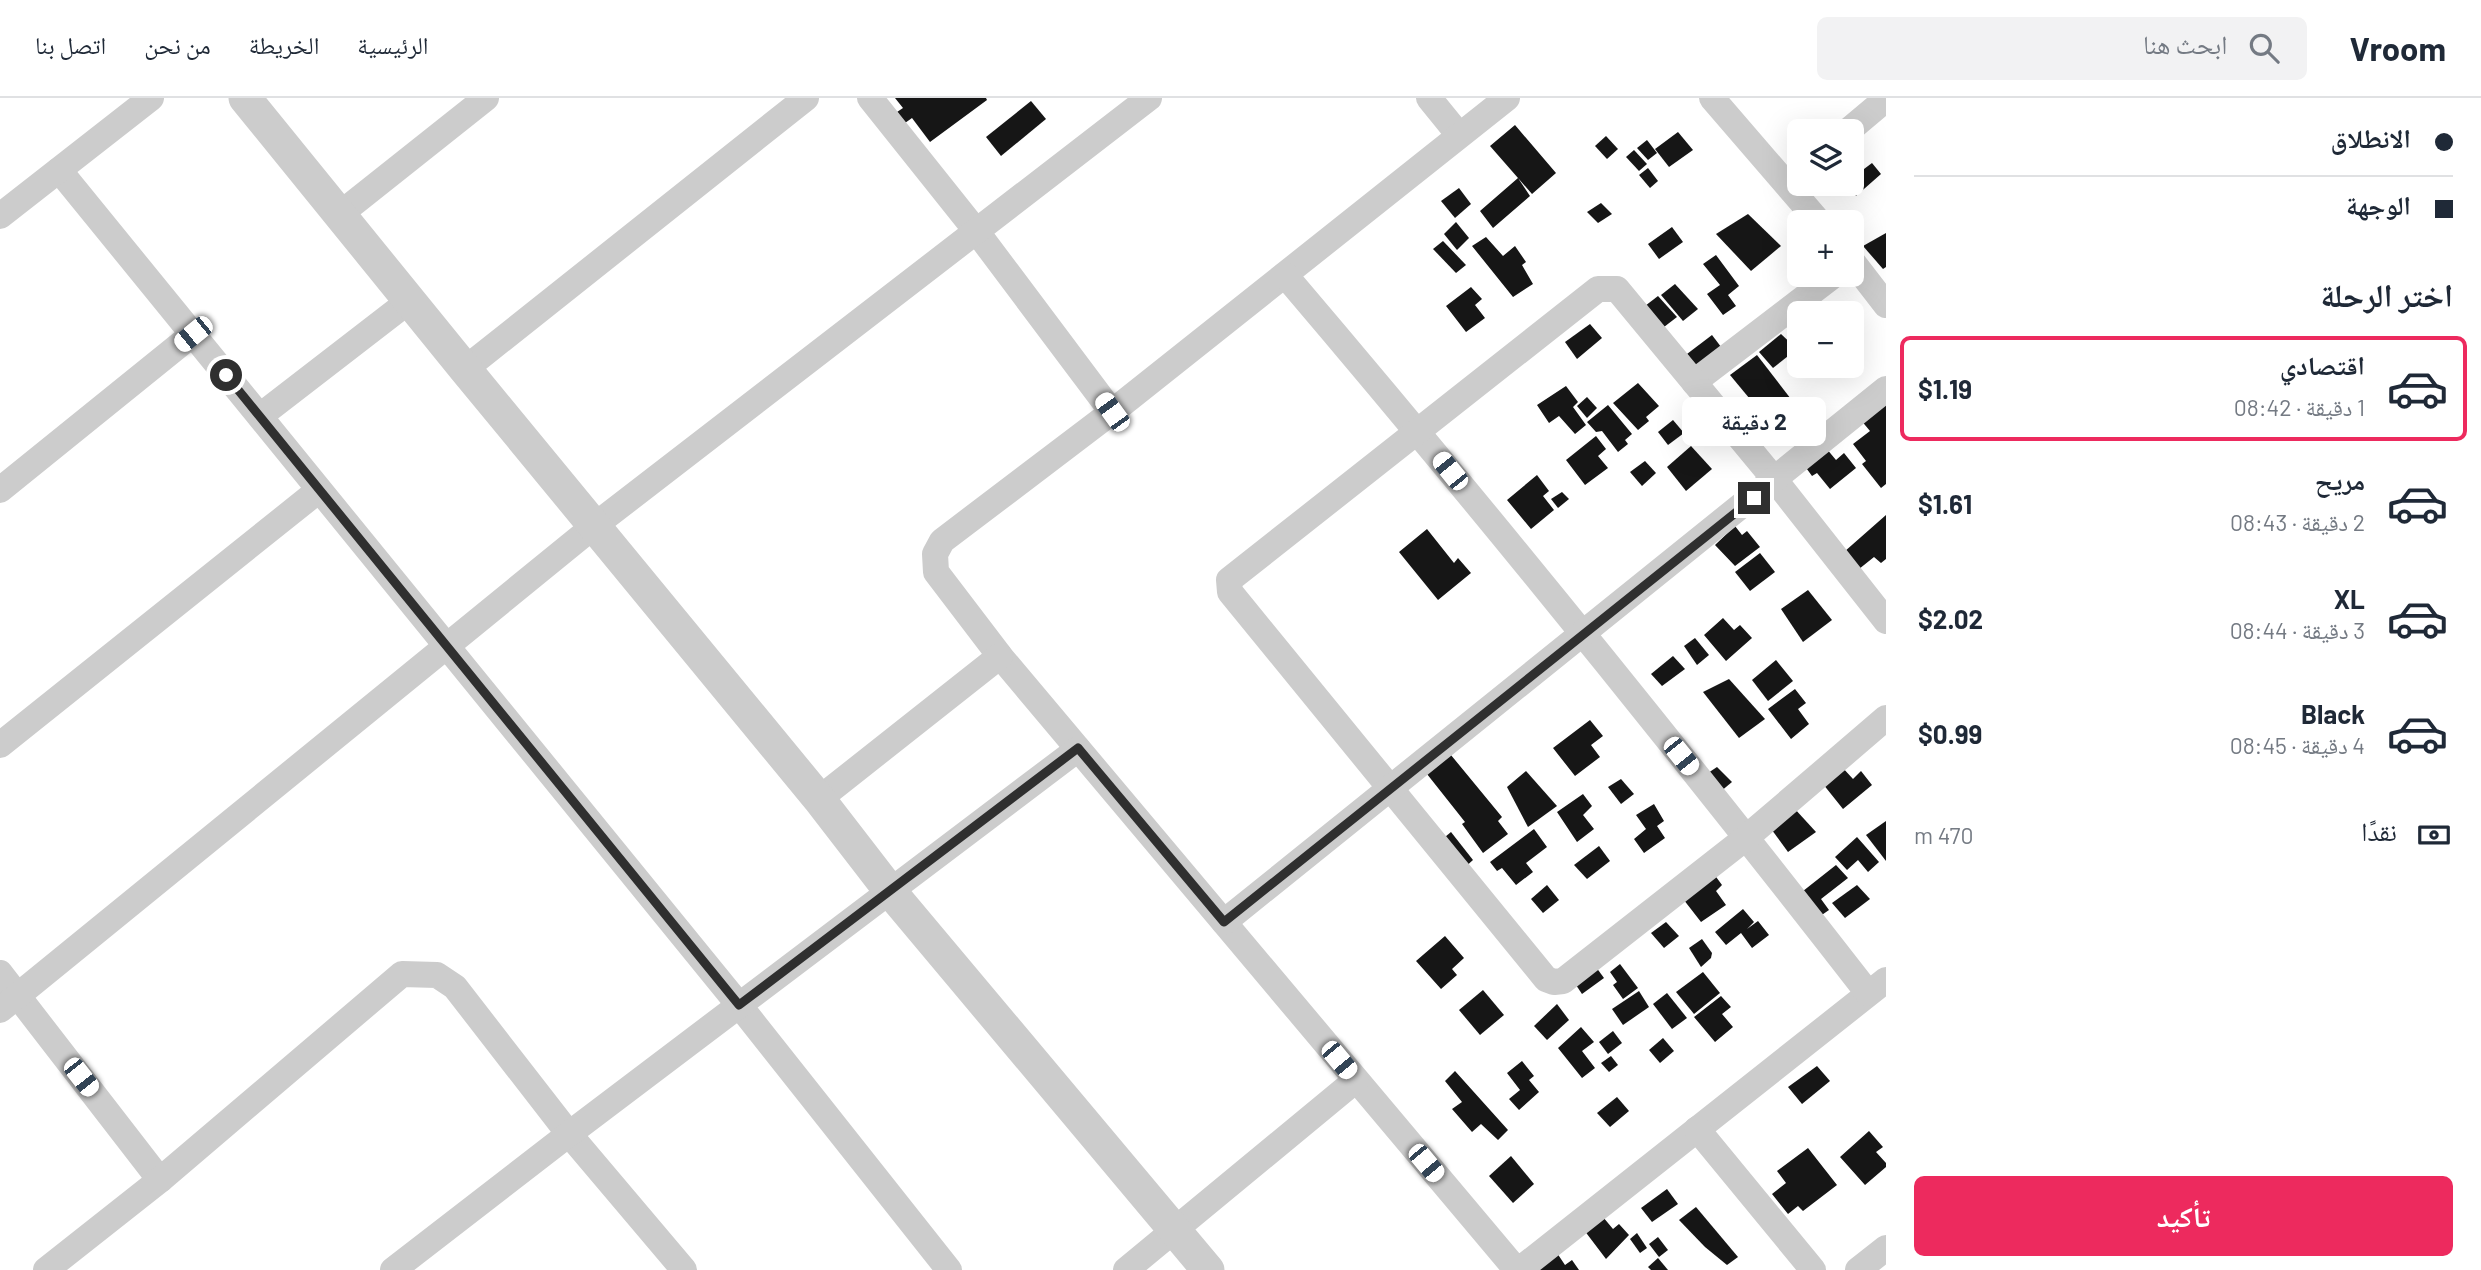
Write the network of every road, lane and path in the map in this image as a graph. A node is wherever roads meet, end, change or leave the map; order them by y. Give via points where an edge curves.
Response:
1 (151, 98) edge
2 (246, 98) edge
3 (486, 98) edge
4 (806, 98) edge
5 (870, 98) edge
6 (1149, 98) edge
7 (1429, 98) edge
8 (1507, 98) edge
9 (1712, 98) edge
10 (1886, 99) edge
11 (1862, 119) edge
12 (1459, 135) junction
13 (59, 170) junction
14 (1787, 172) edge
15 (340, 214) junction
16 (0, 216) edge
17 (978, 232) junction
18 (1285, 275) junction
19 (1864, 277) edge
20 (1818, 287) edge
21 (409, 300) junction
22 (1886, 305) edge
23 (193, 334) junction
24 (465, 369) junction
25 (1694, 382) junction
26 (1886, 389) edge
27 (1112, 412) junction
28 (260, 416) junction
29 (1417, 429) junction
30 (1775, 480) junction
31 (0, 490) edge
32 (319, 490) junction
33 (594, 526) junction
34 (1886, 621) edge
35 (1583, 636) junction
36 (447, 646) junction
37 (1000, 656) junction
38 (1886, 718) edge
39 (0, 745) edge
40 (1078, 748) junction
41 (1390, 789) junction
42 (819, 799) junction
43 (1746, 837) junction
44 (890, 891) junction
45 (1224, 922) junction
46 (0, 973) edge
47 (1877, 987) edge
48 (9, 1003) edge
49 (739, 1005) junction
50 (1356, 1080) junction
51 (1697, 1129) junction
52 (569, 1134) junction
53 (160, 1180) junction
54 (1174, 1230) junction
55 (1886, 1248) edge
56 (398, 1269) edge
57 (46, 1270) edge
58 (684, 1270) edge
59 (949, 1270) edge
60 (1126, 1270) edge
61 (1208, 1270) edge
62 (1814, 1270) edge
63 (1858, 1270) edge

1 - 13 street
2 - 15 street
3 - 15 street
4 - 24 street
5 - 17 street
6 - 17 street
7 - 12 street
8 - 12 street
9 - 14 street
10 - 11 street
12 - 18 street
13 - 16 street
13 - 23 street
15 - 21 street
17 - 27 street
17 - 33 street
18 - 27 street
18 - 29 street
19 - 22 street
20 - 25 street
21 - 24 street
21 - 28 street
23 - 28 street
23 - 31 street
24 - 33 street
25 - 29 street via 1617,289 1598,289
25 - 30 street
26 - 30 street
27 - 37 street via 942,541 936,554 936,572
28 - 32 street
29 - 35 street
29 - 41 street via 1229,580 1228,586
30 - 34 street
30 - 35 street
32 - 36 street
32 - 39 street
33 - 36 street
33 - 42 street
35 - 41 street
35 - 43 street
36 - 48 street
36 - 49 street
37 - 40 street
37 - 42 street
38 - 43 street
40 - 44 street
40 - 45 street
41 - 43 street via 1546,979 1554,982 1563,981
41 - 45 street
42 - 44 street
43 - 47 street
44 - 49 street
44 - 54 street
45 - 50 street
46 - 48 street
47 - 51 street
48 - 53 street
49 - 52 street
49 - 59 street
50 - 51 street via 1519,1268
50 - 54 street
51 - 62 street
52 - 53 street via 455,987 437,975 402,974
52 - 56 street
52 - 58 street
53 - 57 street
54 - 60 street
54 - 61 street
55 - 63 street

